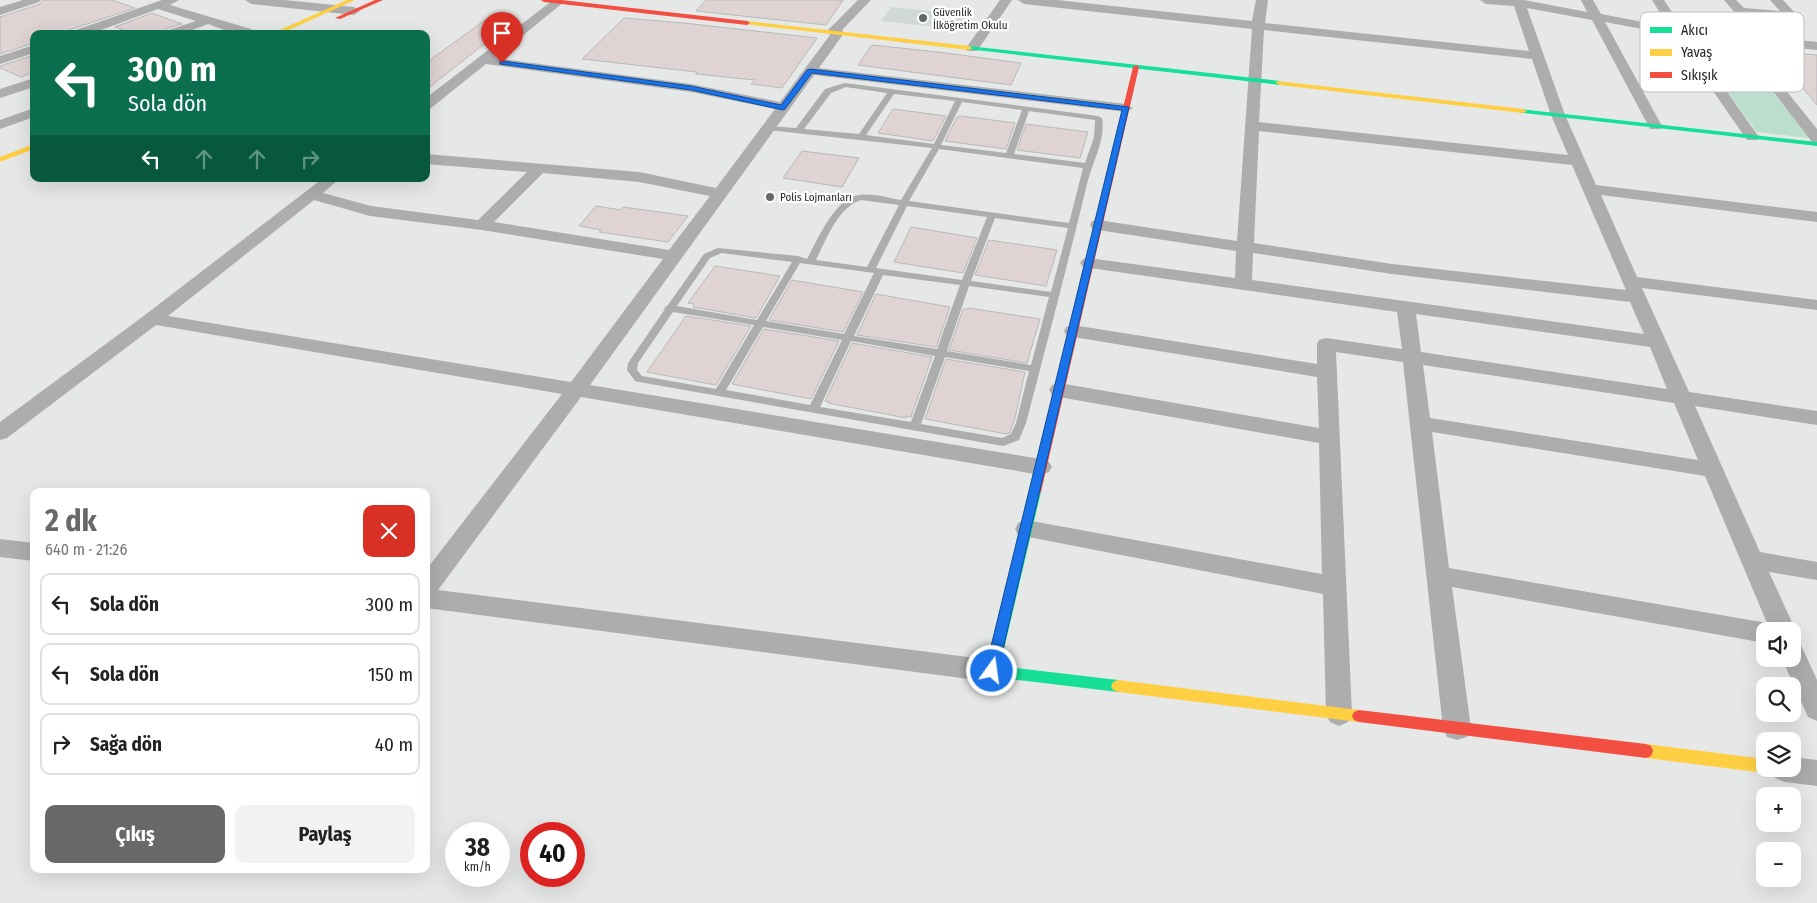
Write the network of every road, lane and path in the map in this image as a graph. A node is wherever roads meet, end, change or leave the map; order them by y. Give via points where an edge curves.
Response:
1 (35, 0) edge
2 (173, 0) edge
3 (251, 0) edge
4 (380, 0) edge
5 (544, 0) edge
6 (864, 0) edge
7 (1006, 0) edge
8 (1024, 0) edge
9 (1262, 0) edge
10 (1486, 0) edge
11 (1587, 0) edge
12 (1658, 0) edge
13 (1730, 0) edge
14 (1776, 0) edge
15 (567, 1) edge
16 (1519, 2) edge
17 (160, 6) junction
18 (353, 6) edge
19 (334, 8) junction
20 (0, 10) edge
21 (1666, 12) edge
22 (1750, 12) edge
23 (1788, 12) edge
24 (1597, 18) junction
25 (209, 20) junction
26 (1258, 24) junction
27 (1640, 25) edge
28 (89, 30) edge
29 (181, 30) edge
30 (241, 30) edge
31 (283, 30) edge
32 (309, 30) edge
33 (836, 33) junction
34 (1804, 45) edge
35 (1817, 46) edge
36 (972, 48) junction
37 (30, 50) edge
38 (1537, 56) junction
39 (0, 60) edge
40 (483, 60) junction
41 (1136, 67) junction
42 (810, 71) junction
43 (1254, 80) junction
44 (30, 83) edge
45 (892, 91) junction
46 (1720, 92) edge
47 (1780, 92) edge
48 (0, 94) edge
49 (959, 100) junction
50 (430, 101) edge
51 (783, 107) junction
52 (1126, 108) junction
53 (1026, 109) junction
54 (30, 114) edge
55 (1558, 115) junction
56 (0, 125) edge
57 (1252, 126) junction
58 (1655, 126) junction
59 (768, 128) junction
60 (799, 130) junction
61 (861, 137) junction
62 (1752, 137) junction
63 (1817, 139) edge
64 (1817, 144) edge
65 (30, 148) edge
66 (936, 148) junction
67 (1009, 156) junction
68 (430, 159) edge
69 (0, 160) edge
70 (1578, 161) junction
71 (1088, 166) junction
72 (538, 170) junction
73 (327, 182) edge
74 (1590, 189) junction
75 (720, 193) junction
76 (311, 194) junction
77 (904, 203) junction
78 (992, 215) junction
79 (1817, 217) edge
80 (482, 225) junction
81 (1098, 225) junction
82 (1074, 226) junction
83 (1245, 247) junction
84 (673, 256) junction
85 (798, 259) junction
86 (811, 261) junction
87 (1089, 263) junction
88 (875, 270) junction
89 (965, 284) junction
90 (1243, 285) junction
91 (1634, 289) junction
92 (1054, 295) junction
93 (1817, 305) edge
94 (1406, 307) junction
95 (669, 308) junction
96 (152, 319) junction
97 (759, 323) junction
98 (1073, 331) junction
99 (847, 338) junction
100 (1657, 342) junction
101 (941, 354) junction
102 (1411, 357) junction
103 (1035, 369) junction
104 (1327, 372) junction
105 (1059, 390) junction
106 (575, 391) junction
107 (719, 394) junction
108 (1681, 397) junction
109 (813, 409) junction
110 (1817, 418) edge
111 (1419, 423) junction
112 (915, 426) junction
113 (0, 433) edge
114 (1329, 437) junction
115 (1040, 467) junction
116 (1713, 470) junction
117 (1026, 529) junction
118 (0, 548) edge
119 (30, 552) edge
120 (1752, 560) junction
121 (1817, 571) edge
122 (1438, 575) junction
123 (430, 583) edge
124 (1334, 586) junction
125 (430, 599) edge
126 (1779, 622) edge
127 (1756, 631) edge
128 (1798, 667) edge
129 (992, 671) junction
130 (1817, 709) edge
131 (1339, 714) junction
132 (1457, 728) junction
133 (1756, 765) edge
134 (1801, 771) edge
135 (1817, 773) edge

1 - 20 street
2 - 17 street
3 - 19 street
4 - 18 street
5 - 15 street
6 - 33 street
7 - 36 street
8 - 26 street
9 - 26 street
10 - 16 street
11 - 24 street
12 - 21 street
13 - 22 street via 1740,11
14 - 23 street
15 - 33 street
15 - 40 street
16 - 24 street
16 - 38 street
17 - 25 street
17 - 28 street
18 - 19 street
18 - 32 street
19 - 31 street
24 - 27 street
24 - 58 street
25 - 29 street
25 - 30 street
26 - 38 street
26 - 43 street
33 - 36 street
33 - 42 street
34 - 35 street
36 - 41 street
37 - 39 street
38 - 55 street
40 - 50 street
40 - 51 street via 691,88
41 - 43 street
41 - 52 street
42 - 51 street
42 - 52 street
43 - 55 street
43 - 57 street
44 - 48 street
45 - 49 lane
45 - 60 lane via 844,85 835,87 828,91
45 - 61 lane
46 - 62 street
47 - 63 street
49 - 53 lane
49 - 66 lane
51 - 59 street
52 - 81 street
53 - 67 lane
53 - 71 lane via 1098,118 1101,126
54 - 56 street
55 - 58 street
55 - 70 street
57 - 70 street
57 - 83 street
58 - 62 street
59 - 60 lane
59 - 75 street
60 - 61 lane
61 - 66 lane
62 - 64 street
65 - 69 street
66 - 67 lane
66 - 77 lane
67 - 71 lane
68 - 72 street
70 - 74 street
71 - 82 lane
72 - 75 street via 639,177
72 - 80 street
73 - 76 street
74 - 79 street
74 - 91 street
75 - 84 street
76 - 80 street via 370,211
76 - 96 street
77 - 78 lane
77 - 86 lane via 860,197 850,200 842,207
77 - 88 lane
78 - 82 lane
78 - 89 lane
80 - 84 street
81 - 83 street
81 - 87 street
82 - 92 lane
83 - 90 street
83 - 91 street via 1392,269
84 - 106 street
85 - 86 lane
85 - 95 lane via 721,250 707,256
85 - 97 lane
86 - 88 lane
87 - 90 street
87 - 98 street
88 - 89 lane
88 - 99 lane
89 - 92 lane
89 - 101 lane
90 - 94 street
91 - 93 street
91 - 100 street
92 - 103 lane
94 - 100 street
94 - 102 street
95 - 97 lane
95 - 107 lane via 633,363 632,370 639,379
96 - 106 street
96 - 113 street
97 - 99 lane
97 - 107 lane
98 - 104 street
98 - 105 street
99 - 101 lane
99 - 109 lane
100 - 108 street
101 - 103 lane
101 - 112 lane
102 - 104 street via 1326,344
102 - 108 street
102 - 111 street
103 - 112 lane via 1015,437 1003,442
104 - 114 street
105 - 114 street
105 - 115 street
106 - 115 street
106 - 123 street
107 - 109 lane
108 - 110 street
108 - 116 street
109 - 112 lane
111 - 116 street
111 - 122 street
114 - 124 street
115 - 117 street
116 - 120 street
117 - 124 street
117 - 129 street
118 - 119 street
120 - 121 street
120 - 126 street
122 - 127 street
122 - 132 street
124 - 131 street
125 - 129 street
128 - 130 street
129 - 131 street
131 - 132 street
132 - 133 street
134 - 135 street

